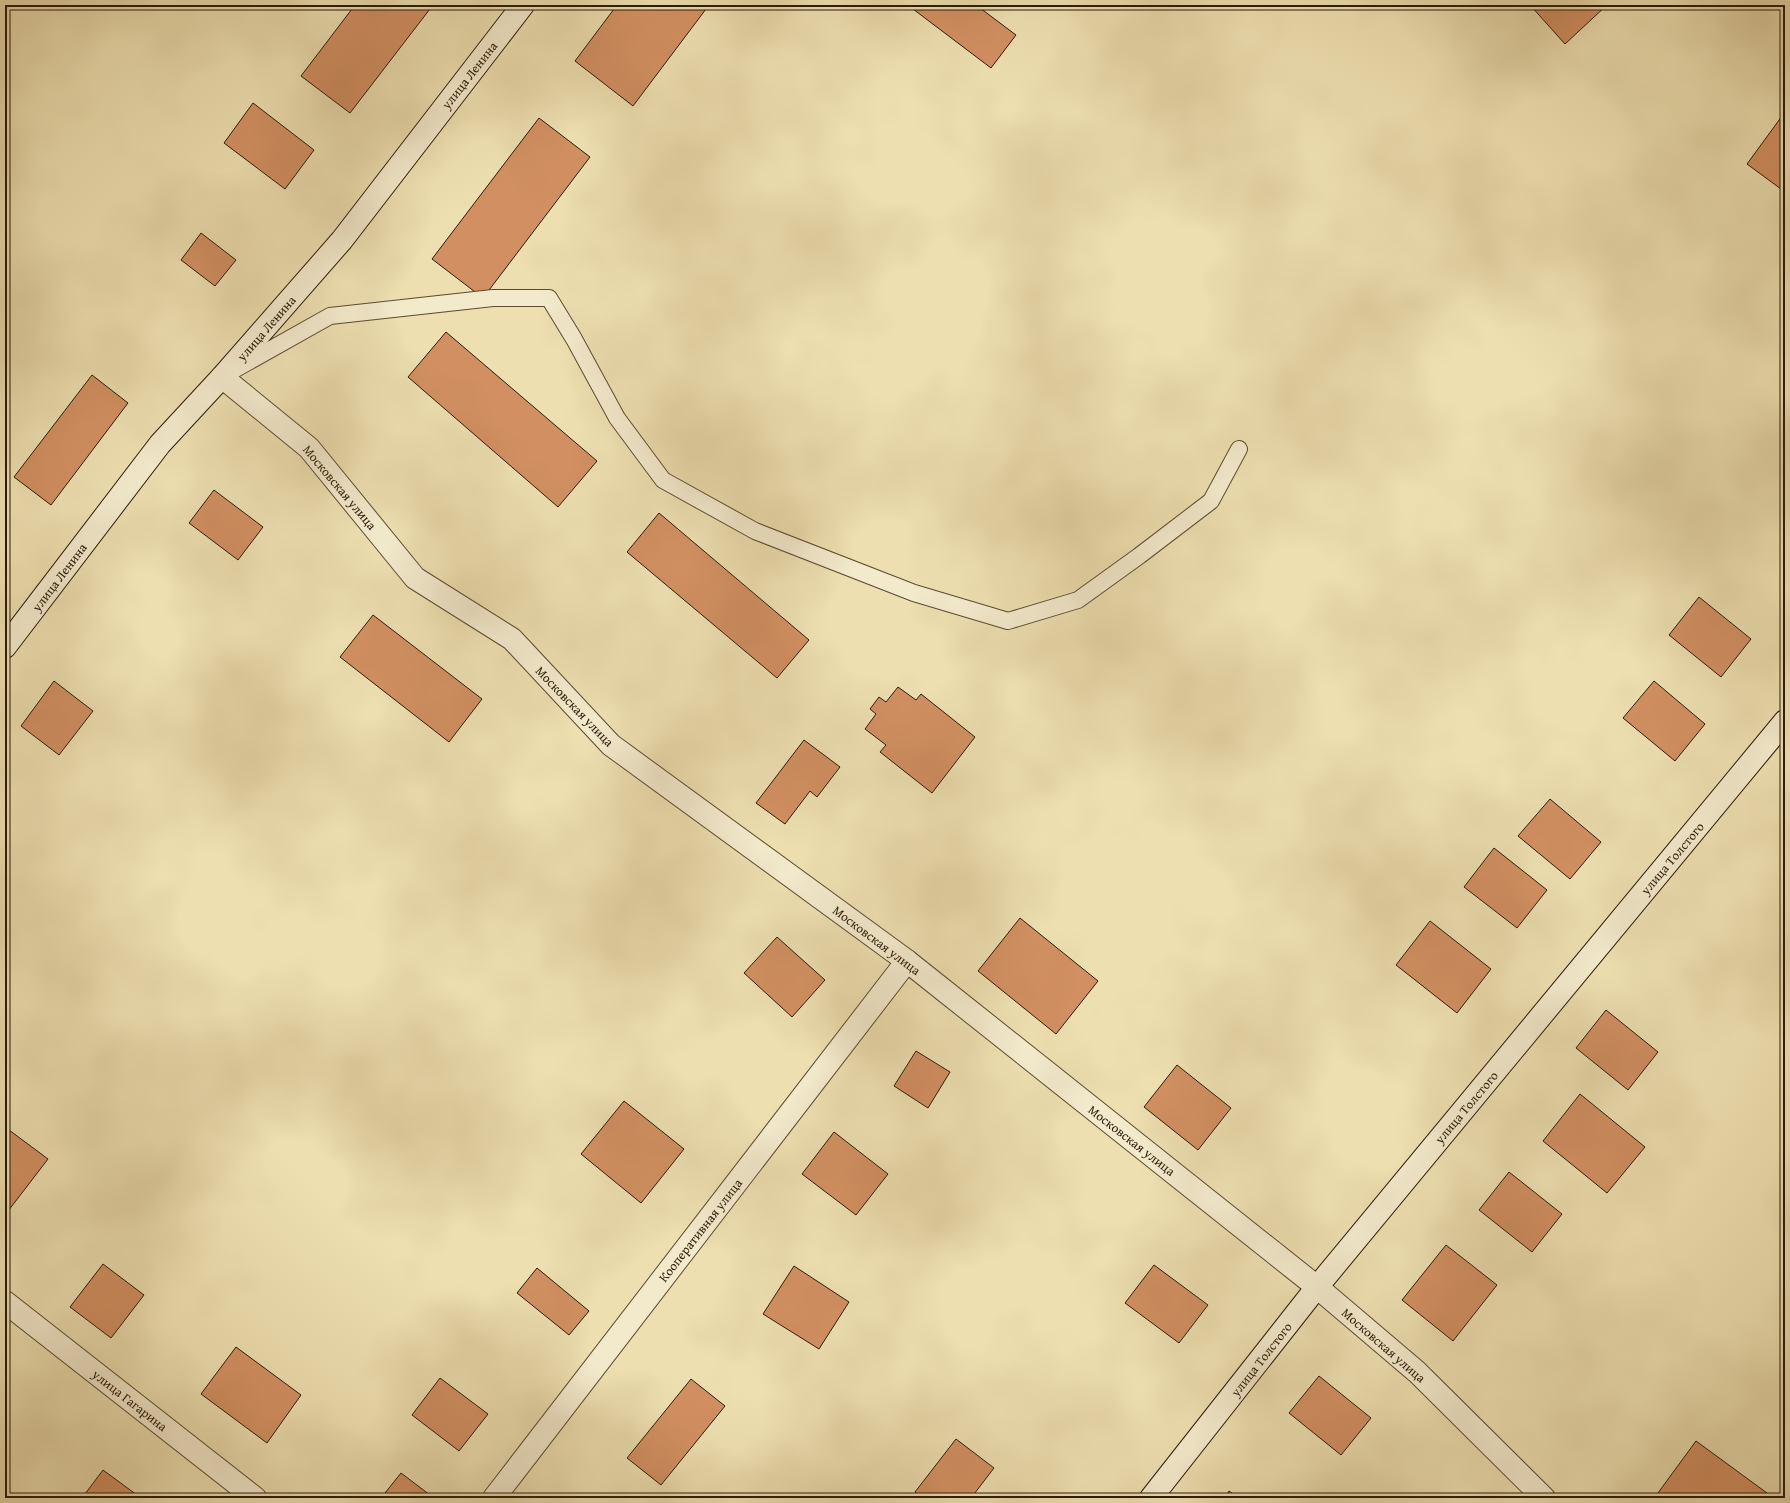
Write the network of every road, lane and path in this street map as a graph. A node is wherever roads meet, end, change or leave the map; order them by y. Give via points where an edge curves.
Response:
1 (523, 5) edge
2 (222, 377) junction
3 (1239, 449) dead end
4 (5, 647) edge
5 (1785, 721) edge
6 (907, 961) junction
7 (1317, 1287) junction
8 (5, 1302) edge
9 (255, 1498) edge
10 (494, 1498) edge
11 (1151, 1498) edge
12 (1544, 1498) edge

1 - 2 street, улица Ленина via 342,240
2 - 3 lane via 330,316 493,298 549,298 617,418 663,480 755,531 914,593 1008,621 1078,600 1139,556 1211,501
2 - 4 street, улица Ленина via 160,444
2 - 6 street, Московская улица via 309,448 415,578 512,640 610,745
5 - 7 street, улица Толстого
6 - 7 street, Московская улица
6 - 10 street, Кооперативная улица
7 - 11 street, улица Толстого
7 - 12 street, Московская улица via 1417,1372
8 - 9 street, улица Гагарина

